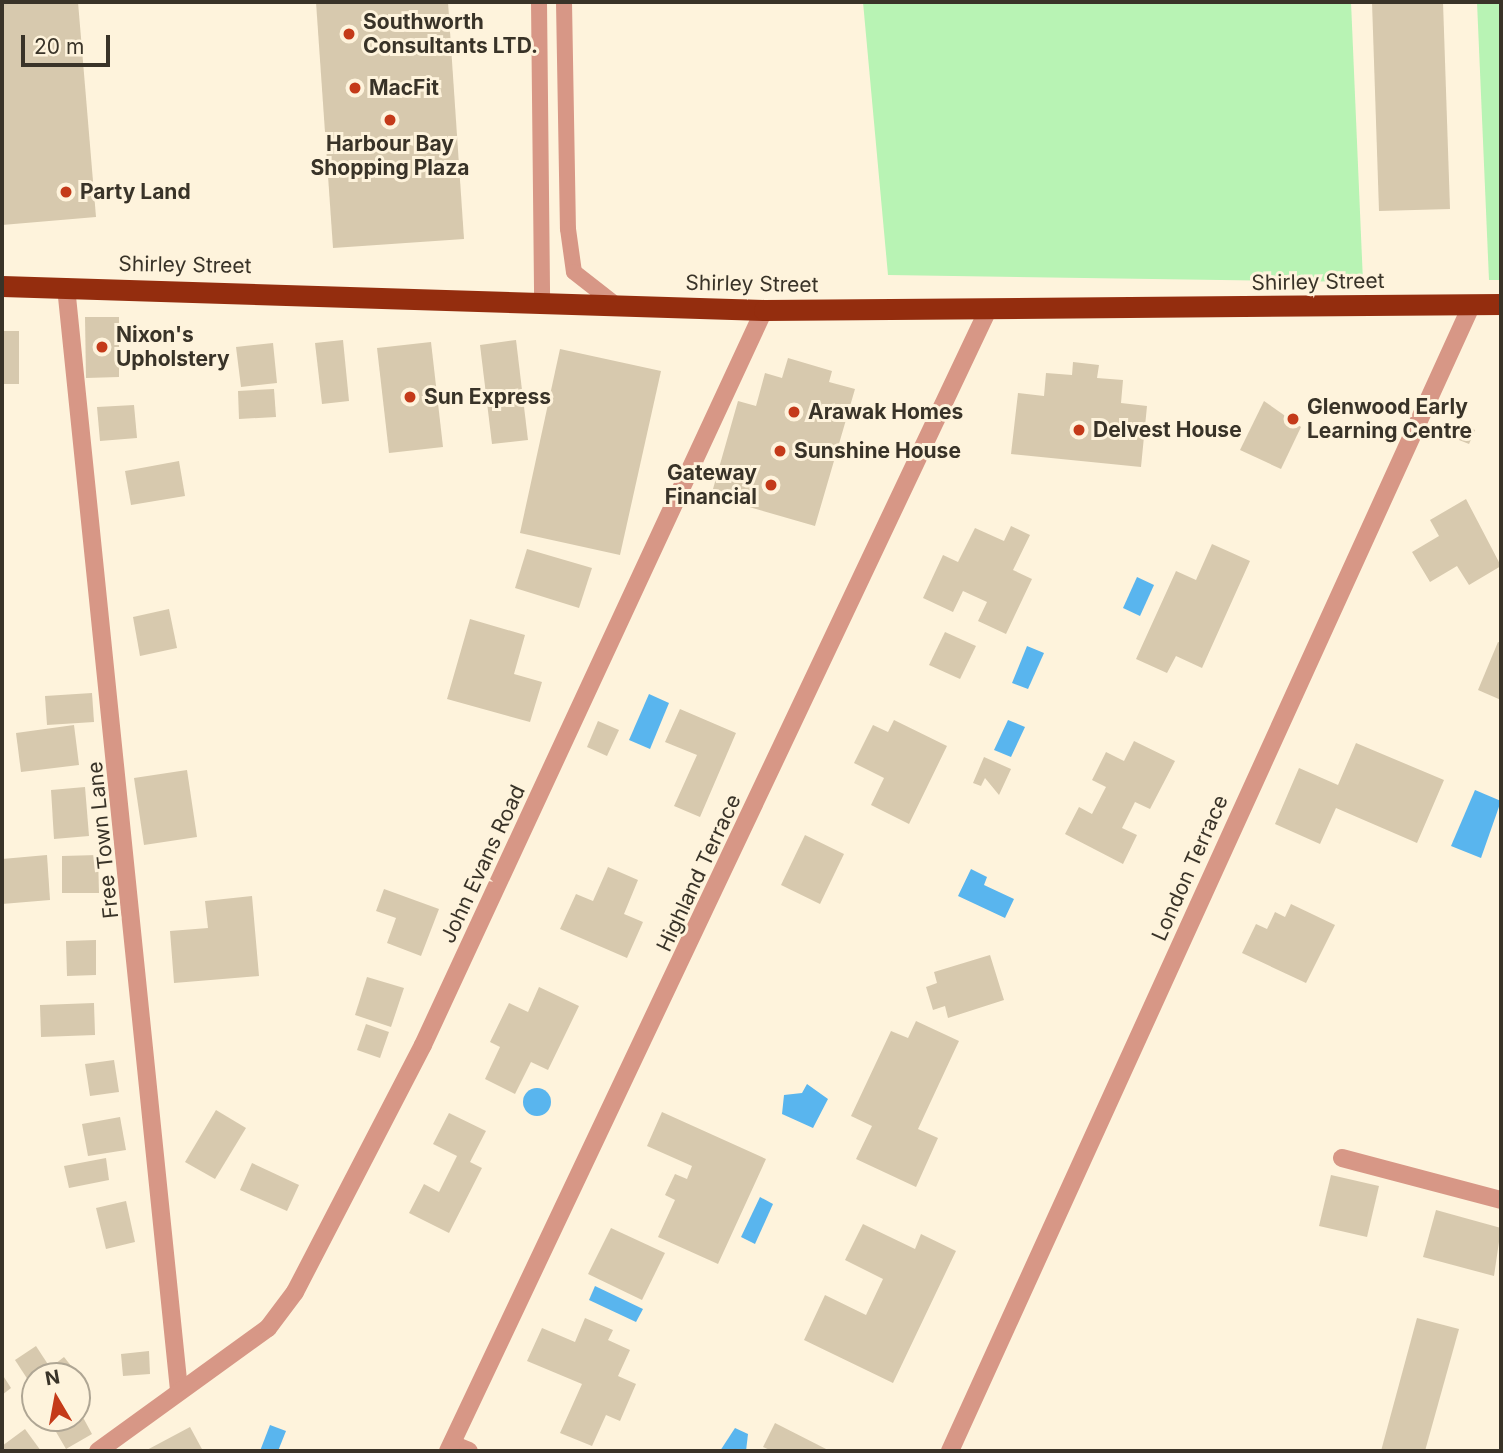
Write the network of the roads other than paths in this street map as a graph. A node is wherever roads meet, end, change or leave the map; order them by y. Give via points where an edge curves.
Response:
1 (539, 2) edge
2 (564, 2) edge
3 (2, 286) edge
4 (66, 287) junction
5 (542, 302) junction
6 (615, 304) junction
7 (1472, 304) junction
8 (1501, 304) edge
9 (764, 310) junction
10 (987, 312) junction
11 (1342, 1158) dead end
12 (1501, 1200) edge
13 (179, 1390) junction
14 (456, 1449) edge
15 (98, 1451) edge
16 (950, 1451) edge

1 - 5 lane
2 - 6 lane via 568,229 574,272
3 - 4 highway, Shirley Street
4 - 5 highway, Shirley Street
4 - 13 street, Free Town Lane
5 - 6 highway, Shirley Street
6 - 9 highway, Shirley Street
7 - 8 highway, Shirley Street
7 - 10 highway, Shirley Street
7 - 16 street, London Terrace
9 - 10 highway, Shirley Street
9 - 13 street, John Evans Road via 423,1045 295,1292 268,1328
10 - 14 street, Highland Terrace
11 - 12 street
13 - 15 street, John Evans Road

